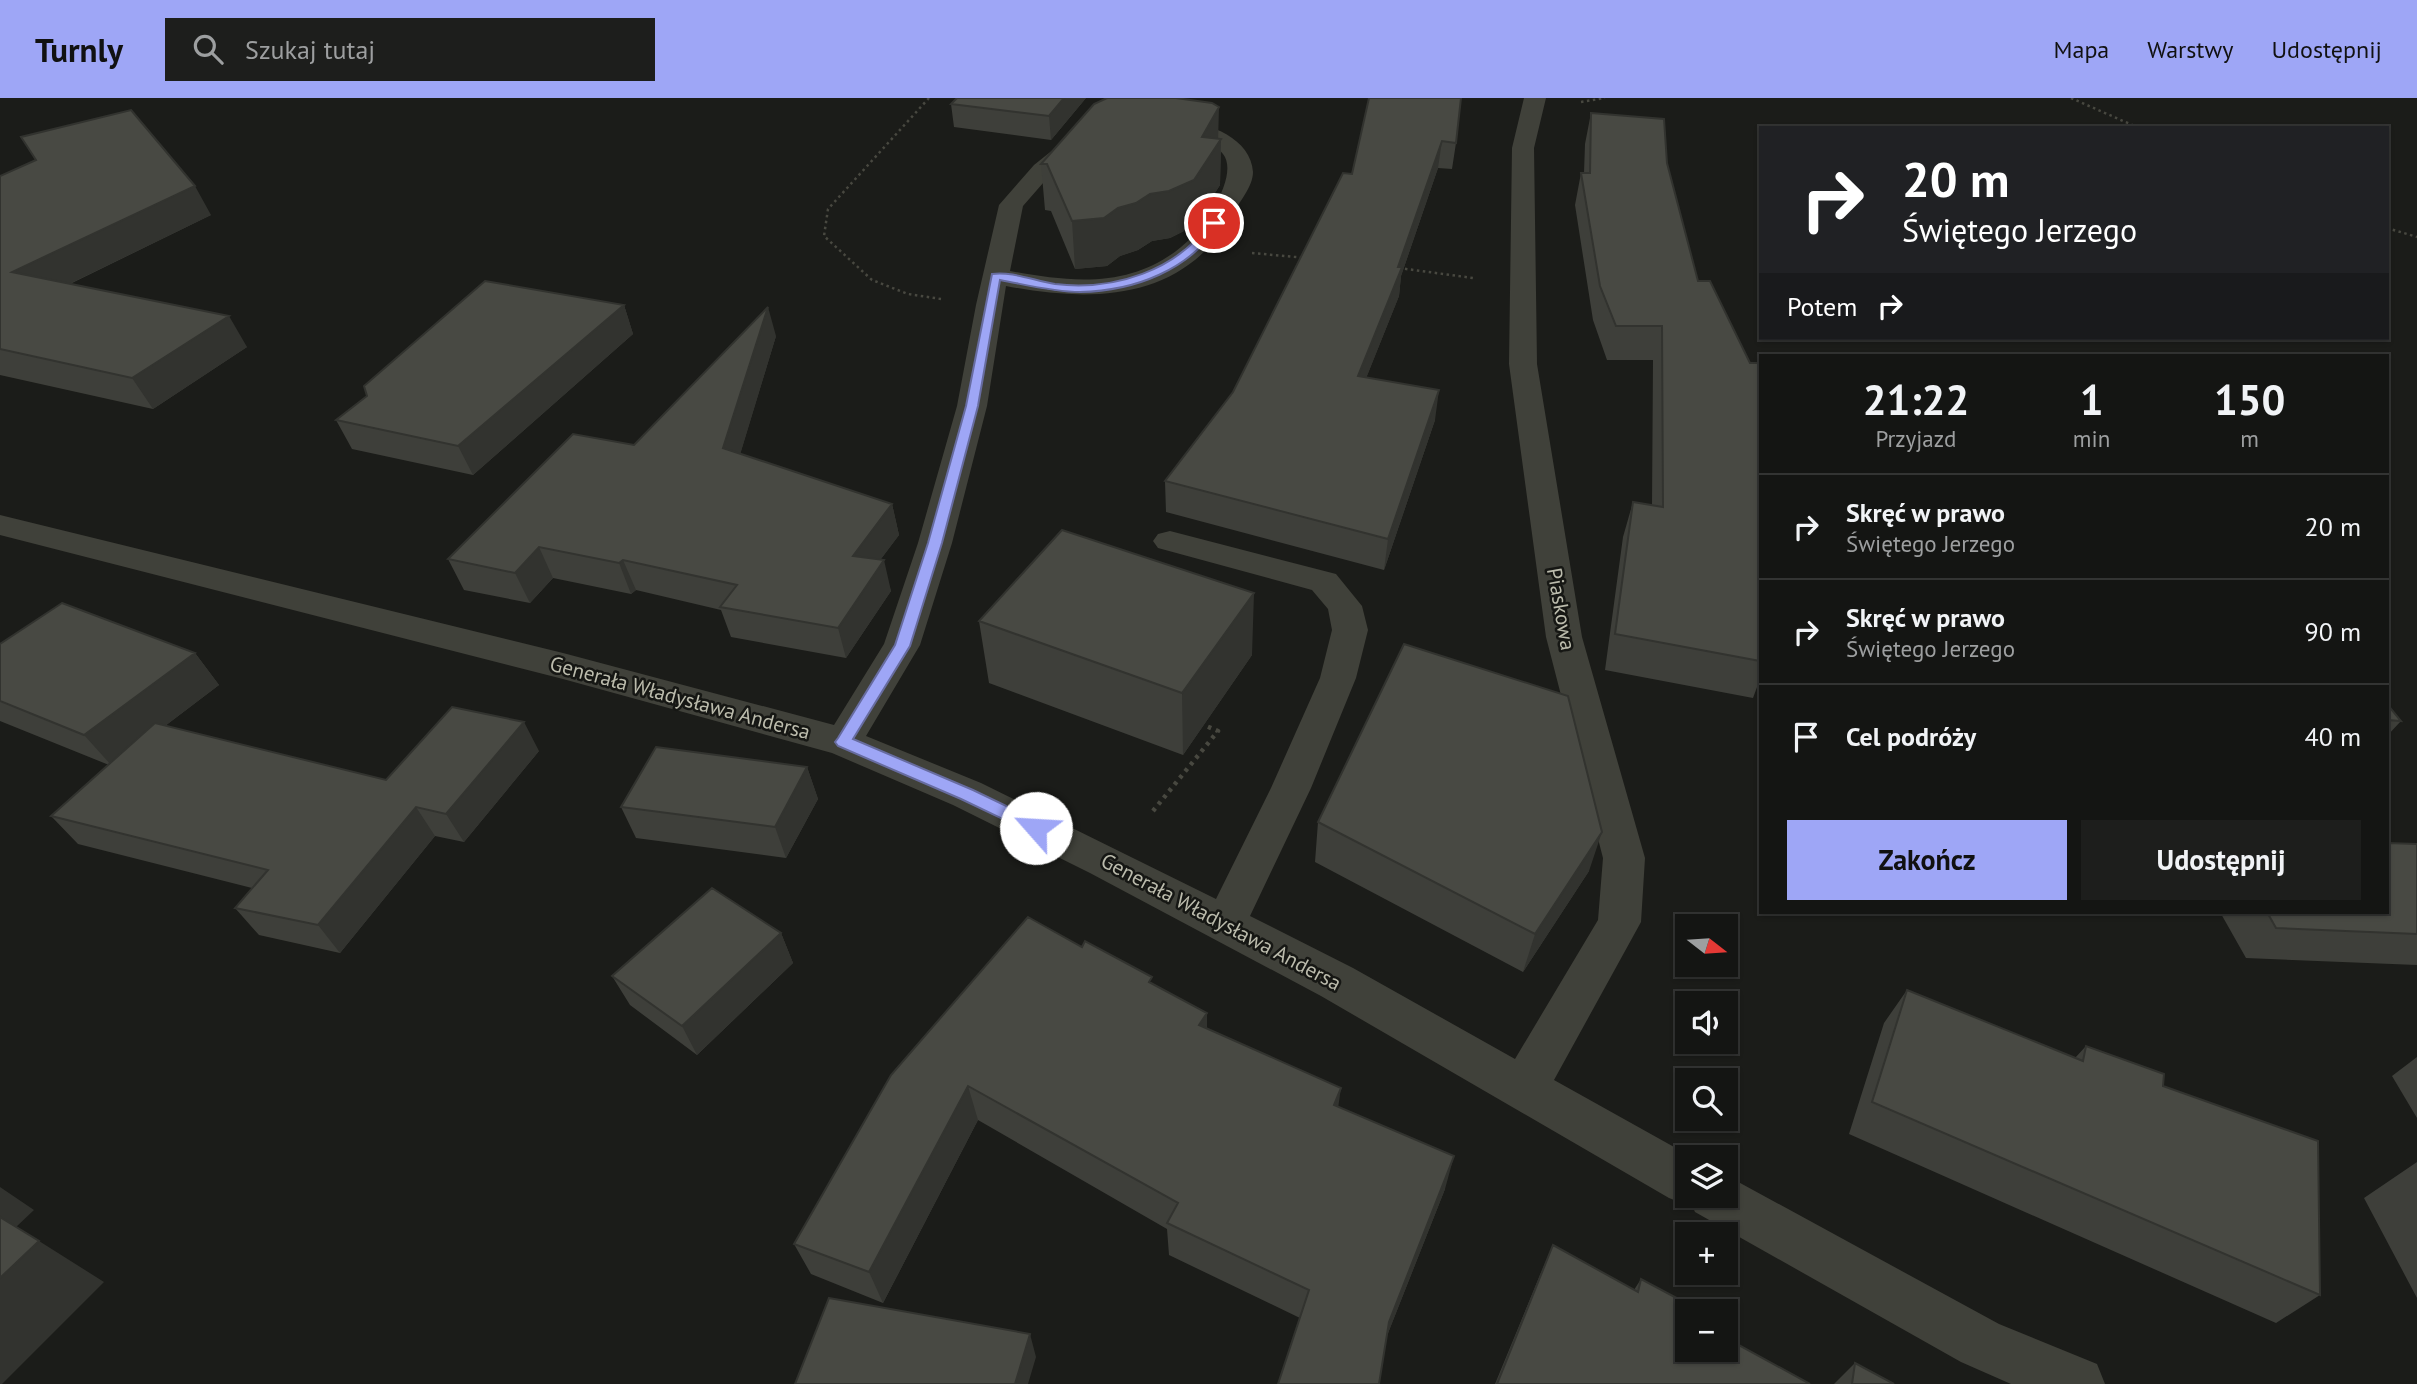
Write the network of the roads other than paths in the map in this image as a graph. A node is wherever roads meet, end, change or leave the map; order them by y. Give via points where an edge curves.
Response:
1 (1535, 98) edge
2 (1143, 127) edge
3 (1111, 130) edge
4 (996, 276) junction
5 (0, 525) edge
6 (1170, 541) dead end
7 (843, 742) junction
8 (1225, 924) junction
9 (1523, 1090) junction
10 (1675, 1174) edge
11 (1736, 1208) edge
12 (2077, 1384) edge

1 - 9 street, Piaskowa via 1523,148 1522,364 1564,636 1624,858 1619,922
2 - 4 street via 1209,135 1229,146 1238,159 1241,174 1204,240 1174,264 1136,281 1111,286 1056,287
3 - 4 street via 1062,154 1011,205
4 - 7 street via 972,406 902,646
5 - 7 street, Generała Władysława Andersa via 563,666
6 - 8 street via 1324,582 1345,606 1349,630 1338,678
7 - 8 street, Generała Władysława Andersa via 967,794
8 - 9 street, Generała Władysława Andersa
9 - 10 street, Generała Władysława Andersa
11 - 12 street via 1980,1343

